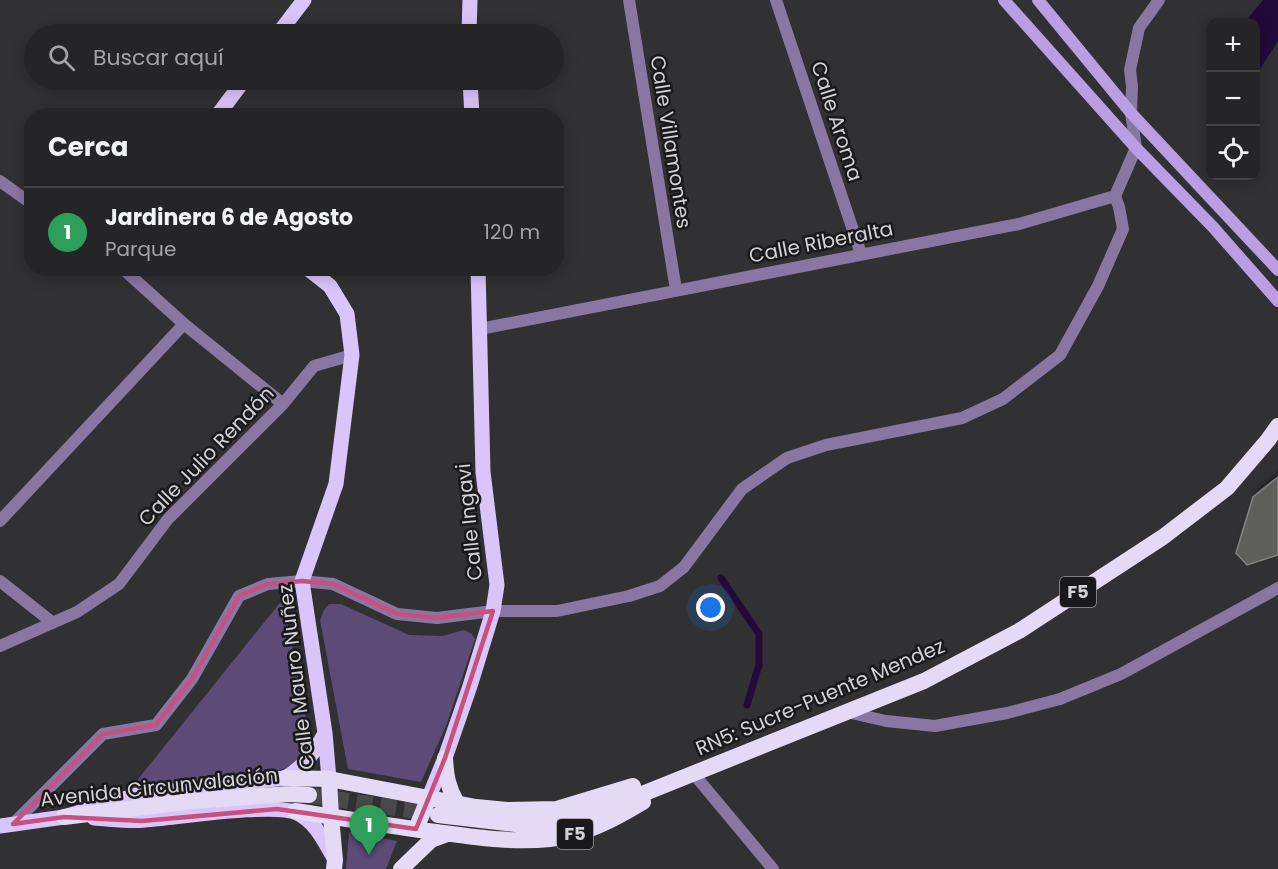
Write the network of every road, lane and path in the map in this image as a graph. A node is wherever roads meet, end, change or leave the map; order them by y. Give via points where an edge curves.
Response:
1 (304, 0) edge
2 (470, 0) edge
3 (629, 0) edge
4 (776, 0) edge
5 (1004, 0) edge
6 (1038, 0) edge
7 (1159, 0) edge
8 (286, 24) edge
9 (469, 24) edge
10 (236, 90) edge
11 (471, 90) edge
12 (223, 108) edge
13 (472, 108) edge
14 (1131, 113) junction
15 (1136, 148) junction
16 (0, 182) edge
17 (1115, 196) junction
18 (24, 198) edge
19 (861, 254) junction
20 (1278, 270) edge
21 (131, 276) edge
22 (317, 276) edge
23 (478, 276) edge
24 (676, 290) junction
25 (1278, 301) edge
26 (184, 324) junction
27 (480, 329) junction
28 (352, 355) junction
29 (283, 404) junction
30 (1278, 426) edge
31 (0, 521) edge
32 (0, 581) edge
33 (302, 581) junction
34 (1278, 588) edge
35 (493, 611) junction
36 (53, 623) junction
37 (0, 646) edge
38 (847, 712) junction
39 (325, 733) junction
40 (445, 758) junction
41 (692, 773) junction
42 (285, 778) junction
43 (328, 779) junction
44 (309, 795) tunnel mouth
45 (429, 797) junction
46 (457, 803) junction
47 (295, 812) junction
48 (438, 814) tunnel mouth
49 (64, 817) junction
50 (331, 817) junction
51 (7, 825) edge
52 (416, 829) junction
53 (447, 834) junction
54 (334, 865) edge
55 (400, 869) edge
56 (773, 869) edge

1 - 8 main road
2 - 9 main road
3 - 24 street, Calle Villamontes
4 - 19 street, Calle Aroma
5 - 15 main road
6 - 14 main road
7 - 14 street via 1139,28 1131,70
10 - 12 main road
11 - 13 main road
14 - 15 street
14 - 20 main road
15 - 17 street
15 - 25 main road
16 - 18 street
17 - 19 street, Calle Riberalta via 1019,224
17 - 35 street via 1123,229 1098,286 1060,355 1003,399 962,418 826,445 787,458 742,489 697,552 660,586 557,611
19 - 24 street, Calle Riberalta
21 - 26 street
22 - 28 main road, Calle Mauro Nuñez via 330,286 347,314
23 - 27 main road, Calle Ingavi
24 - 27 street, Calle Riberalta
26 - 29 street
26 - 31 street
27 - 35 main road, Calle Ingavi via 483,472 497,585
28 - 29 street, Calle Julio Rendón via 314,366
28 - 33 main road, Calle Mauro Nuñez via 336,484
29 - 36 street, Calle Julio Rendón via 168,519 119,584
30 - 38 highway, RN5: Sucre-Puente Mendez / F5 via 1227,488 1163,537 1019,631 924,681
32 - 36 street
33 - 35 street via 333,584 397,614 437,618
33 - 39 main road, Calle Mauro Nuñez
33 - 51 street via 268,584 239,596 192,679 156,725 103,734
34 - 38 street via 1121,674 1060,699 935,726 886,722
35 - 40 main road, Calle Ingavi
36 - 37 street, Calle Julio Rendón
38 - 41 highway, RN5: Sucre-Puente Mendez / F5
39 - 42 main road via 312,757
39 - 43 main road, Calle Mauro Nuñez
40 - 45 main road, Calle Ingavi
40 - 46 highway via 447,784
41 - 46 highway, F5 via 557,809 507,810
41 - 48 highway via 590,814 553,824 524,825
41 - 53 highway, F5 via 616,817 570,836 513,841
41 - 56 street
42 - 43 highway
42 - 49 main road via 137,795
43 - 45 highway, F5
43 - 50 highway, bridge
44 - 49 highway, Avenida Circunvalación via 193,801
45 - 46 highway, F5
45 - 52 highway, bridge
47 - 49 main road via 277,809 142,821
47 - 50 highway
47 - 54 main road via 310,821 322,836
49 - 51 main road, Avenida Circunvalación
50 - 52 highway, F5
50 - 54 highway
52 - 53 highway, F5
52 - 55 highway
53 - 55 highway via 431,840

